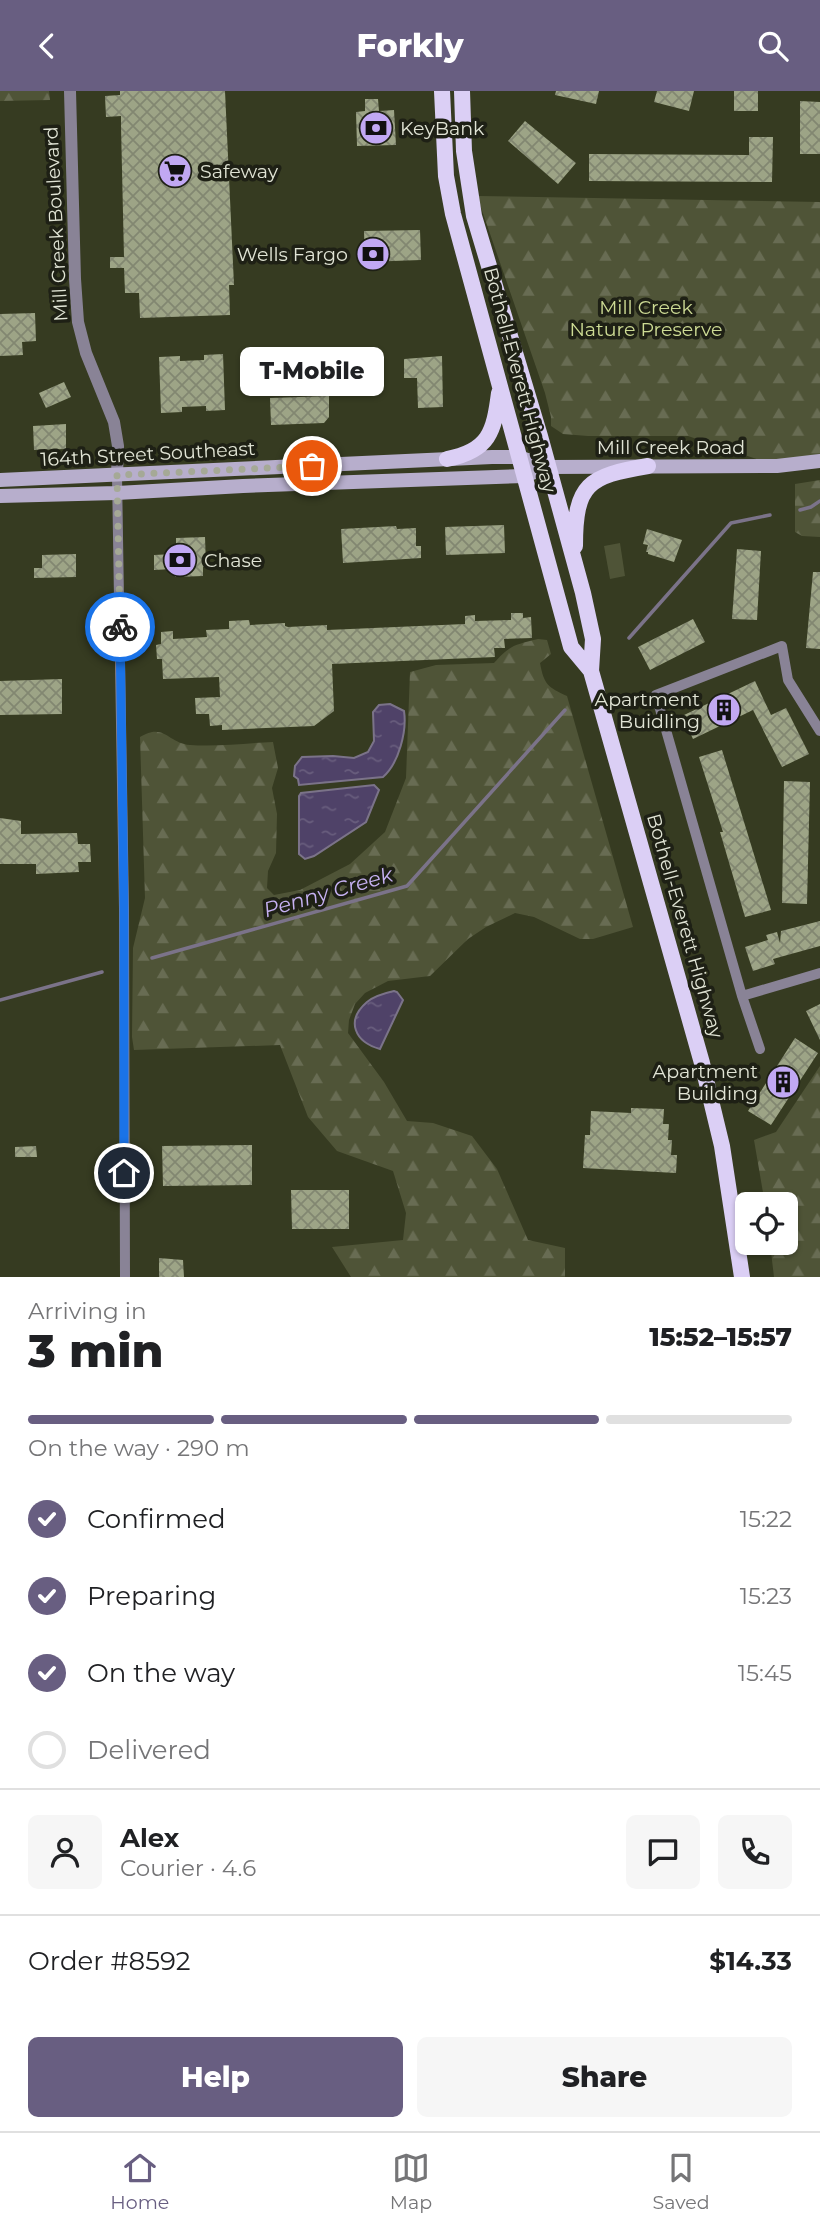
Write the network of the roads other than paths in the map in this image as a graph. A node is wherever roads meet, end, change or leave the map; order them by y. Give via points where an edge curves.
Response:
1 (70, 91) edge
2 (442, 91) edge
3 (462, 91) edge
4 (500, 383) junction
5 (519, 457) junction
6 (447, 459) junction
7 (820, 461) edge
8 (648, 466) junction
9 (548, 467) junction
10 (117, 475) junction
11 (524, 476) junction
12 (0, 480) edge
13 (117, 493) junction
14 (0, 496) edge
15 (575, 566) junction
16 (591, 671) junction
17 (820, 731) edge
18 (820, 973) edge
19 (742, 996) junction
20 (760, 1049) dead end
21 (125, 1277) edge
22 (742, 1277) edge

1 - 10 street, Mill Creek Boulevard via 78,322 114,422
2 - 4 main road, Bothell-Everett Highway via 446,176 453,214
3 - 9 main road, Bothell-Everett Highway via 464,151 474,216
4 - 5 main road, Bothell-Everett Highway
4 - 6 main road via 489,435 475,450
5 - 6 main road, 164th Street Southeast
5 - 9 main road, 164th Street Southeast
5 - 11 main road, Bothell-Everett Highway
6 - 10 main road, 164th Street Southeast
7 - 8 main road, Mill Creek Road via 777,466
8 - 9 main road, Mill Creek Road
8 - 15 main road via 604,475 582,494
9 - 11 main road, Mill Creek Road
9 - 15 main road, Bothell-Everett Highway
10 - 12 main road, 164th Street Southeast
10 - 13 street
11 - 13 main road, 164th Street Southeast
11 - 16 main road, Bothell-Everett Highway via 571,647
13 - 14 main road, 164th Street Southeast
13 - 21 street
15 - 16 main road, Bothell-Everett Highway via 593,639
16 - 22 main road, Bothell-Everett Highway via 702,1063 722,1146
17 - 19 street via 788,680 782,646 656,695
18 - 19 street
19 - 20 street

